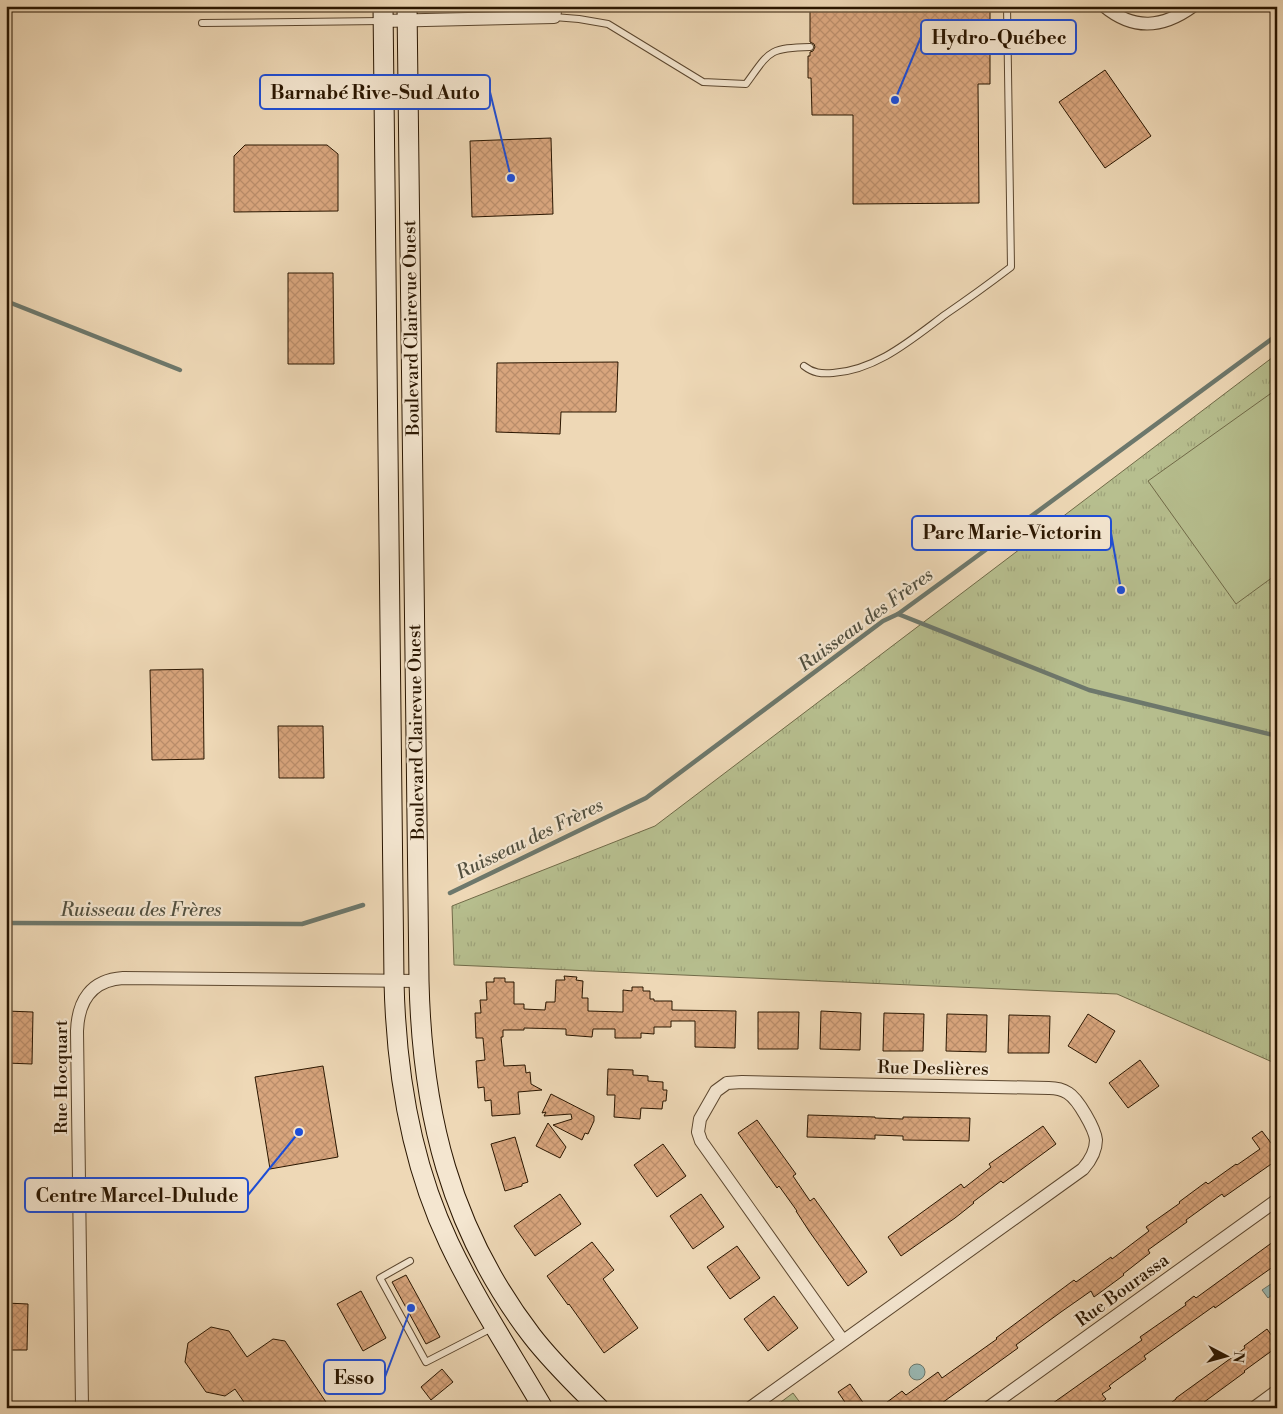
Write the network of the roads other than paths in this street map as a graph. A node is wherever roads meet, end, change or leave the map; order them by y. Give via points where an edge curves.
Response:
1 (1007, 6) edge
2 (1104, 6) edge
3 (1193, 6) edge
4 (555, 12) edge
5 (383, 14) edge
6 (408, 14) edge
7 (202, 23) dead end
8 (810, 46) dead end
9 (386, 266) junction
10 (410, 266) junction
11 (804, 366) dead end
12 (391, 719) junction
13 (416, 719) junction
14 (419, 981) junction
15 (394, 982) junction
16 (1277, 1200) edge
17 (472, 1238) junction
18 (448, 1242) junction
19 (410, 1261) dead end
20 (495, 1326) junction
21 (844, 1341) junction
22 (1277, 1391) edge
23 (82, 1408) edge
24 (543, 1408) edge
25 (599, 1408) edge
26 (750, 1408) edge
27 (988, 1408) edge
28 (1254, 1408) edge

1 - 11 lane via 1011,268 892,352 866,366 825,374 812,372
2 - 3 street via 1129,21 1151,24 1172,19
4 - 6 street
4 - 8 lane via 608,24 703,82 746,84 774,51
5 - 6 street
5 - 7 lane
5 - 9 street, Boulevard Clairevue Ouest
6 - 10 street, Boulevard Clairevue Ouest
9 - 10 street
9 - 12 street, Boulevard Clairevue Ouest
10 - 13 street, Boulevard Clairevue Ouest
12 - 13 street
12 - 15 street, Boulevard Clairevue Ouest
13 - 14 street, Boulevard Clairevue Ouest
14 - 15 street, Rue Hocquart
14 - 17 street, Boulevard Clairevue Ouest via 423,1058 434,1123 453,1191
15 - 18 street, Boulevard Clairevue Ouest via 396,1045 405,1108 422,1173
15 - 23 street, Rue Hocquart via 123,978 105,982 86,997 78,1014 77,1031
16 - 27 street, Rue Bourassa
17 - 18 street
17 - 25 street, Boulevard Clairevue Ouest via 500,1290 531,1336
18 - 20 street, Boulevard Clairevue Ouest
19 - 20 lane via 380,1278 426,1362
20 - 24 street, Boulevard Clairevue Ouest
21 - 21 street, Rue Deslières via 701,1141 698,1132 700,1119 716,1091 727,1083 742,1082 1049,1088 1070,1094 1091,1126 1096,1140 1089,1163
21 - 26 street, Rue Deslières
22 - 28 street

